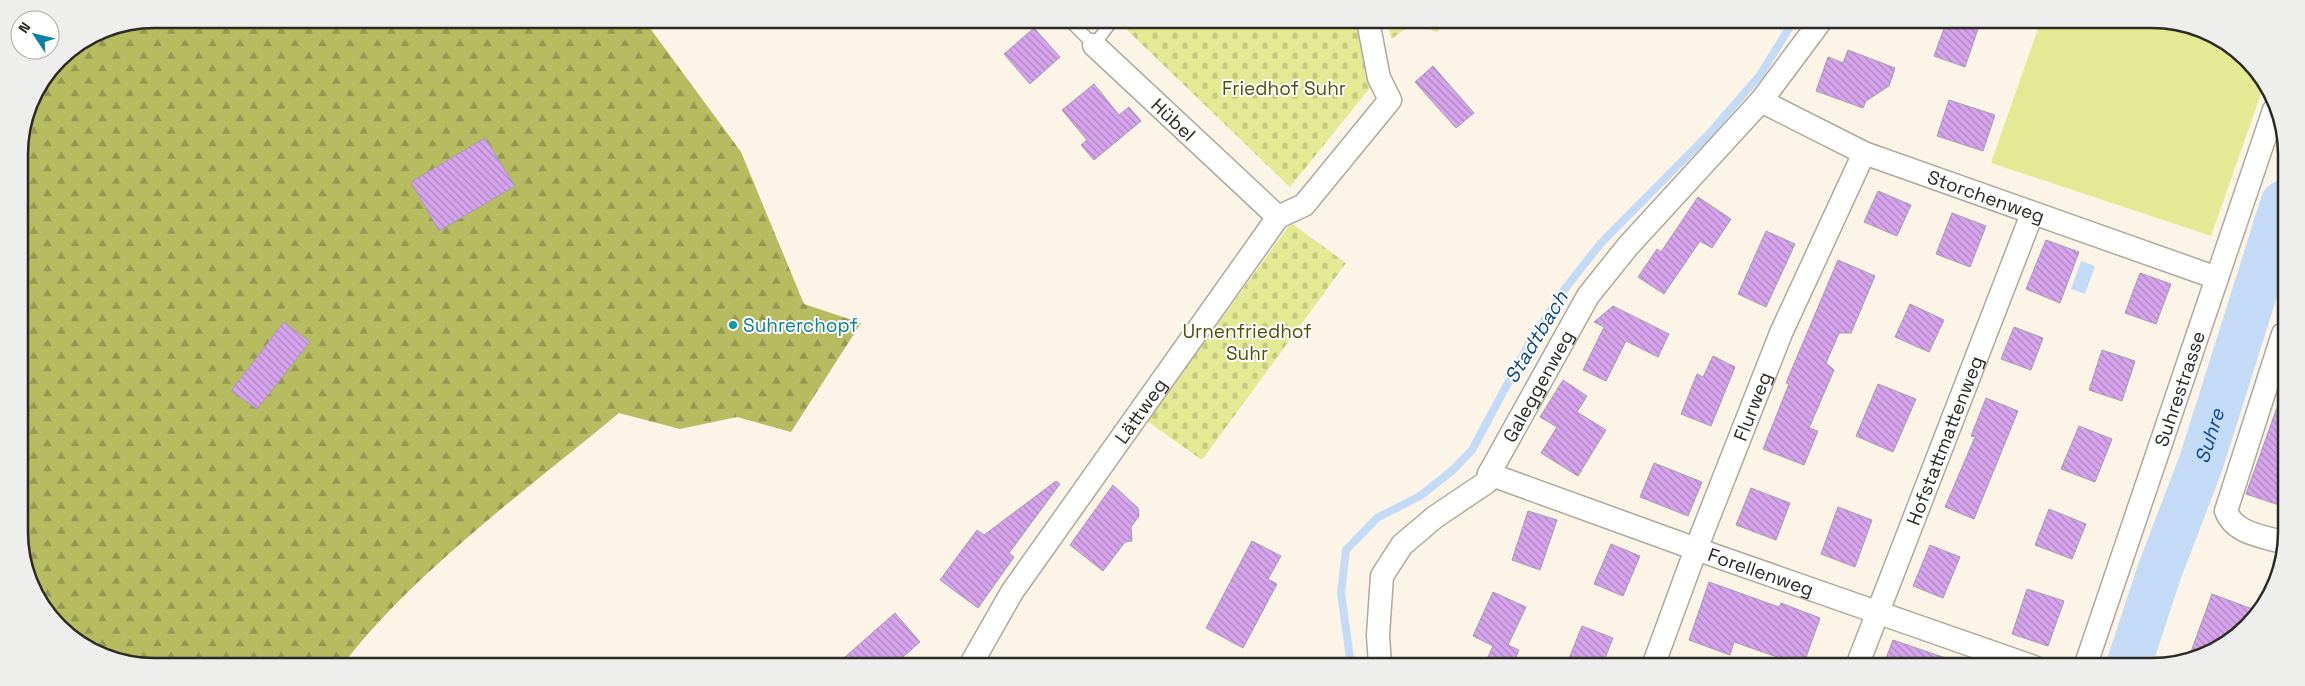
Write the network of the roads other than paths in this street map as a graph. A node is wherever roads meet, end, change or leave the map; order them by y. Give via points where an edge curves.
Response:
1 (1369, 27) edge
2 (1816, 27) edge
3 (1077, 28) edge
4 (1107, 28) edge
5 (1094, 45) junction
6 (1761, 101) junction
7 (2272, 116) edge
8 (1864, 153) junction
9 (2032, 214) junction
10 (1278, 217) junction
11 (2217, 278) junction
12 (2278, 350) edge
13 (1489, 474) junction
14 (2277, 540) edge
15 (1696, 549) junction
16 (1878, 612) junction
17 (975, 658) edge
18 (1380, 658) edge
19 (1656, 658) edge
20 (1861, 658) edge
21 (2008, 658) edge
22 (2088, 658) edge

1 - 10 street, Lättweg via 1379,78 1390,100 1304,205
2 - 6 street, Galeggenweg
3 - 5 lane, Hübel
4 - 5 lane
5 - 10 street, Hübel
6 - 8 street, Storchenweg
6 - 13 street, Galeggenweg via 1628,246 1588,296
7 - 11 street, Suhrestrasse
8 - 9 street, Storchenweg
8 - 15 street, Flurweg via 1782,333
9 - 11 street, Storchenweg
9 - 16 street, Hofstattmattenweg
10 - 17 street, Lättweg via 1012,592
11 - 22 street, Suhrestrasse
12 - 14 street via 2226,511 2229,521 2240,529
13 - 15 street, Forellenweg
13 - 18 street, Galeggenweg via 1487,482 1402,545 1382,576
15 - 16 street, Forellenweg
15 - 19 street, Flurweg
16 - 20 street, Hofstattmattenweg
16 - 21 street, Forellenweg

